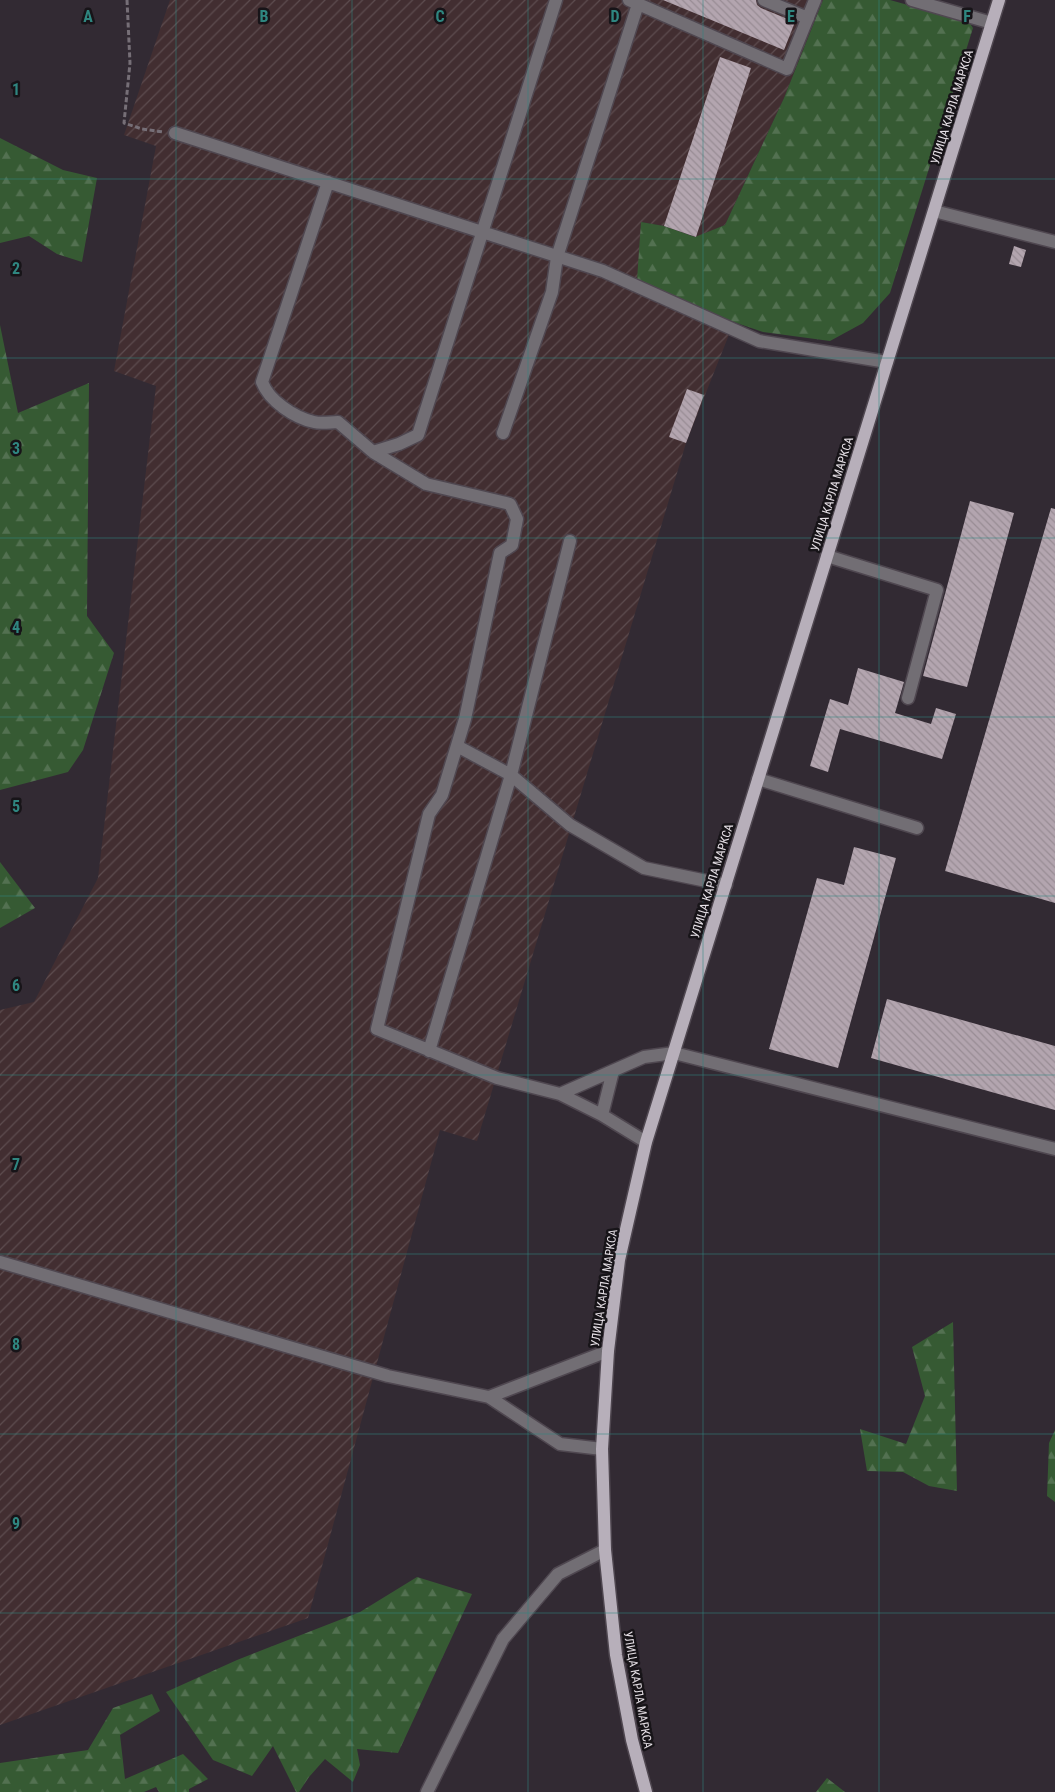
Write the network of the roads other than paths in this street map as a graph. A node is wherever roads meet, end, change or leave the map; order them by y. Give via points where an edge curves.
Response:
1 (556, 0) edge
2 (764, 0) edge
3 (815, 0) edge
4 (912, 0) edge
5 (999, 0) edge
6 (634, 2) edge
7 (808, 18) junction
8 (992, 23) junction
9 (175, 133) road end
10 (328, 182) junction
11 (934, 212) junction
12 (482, 233) junction
13 (1055, 242) edge
14 (557, 257) junction
15 (887, 362) junction
16 (503, 432) dead end
17 (373, 452) junction
18 (570, 541) dead end
19 (827, 556) junction
20 (908, 698) dead end
21 (457, 746) junction
22 (511, 774) junction
23 (758, 779) junction
24 (918, 828) dead end
25 (726, 885) junction
26 (429, 1051) junction
27 (674, 1053) junction
28 (613, 1071) junction
29 (560, 1094) junction
30 (602, 1115) junction
31 (646, 1142) junction
32 (1055, 1149) edge
33 (0, 1262) edge
34 (608, 1351) junction
35 (489, 1397) junction
36 (602, 1449) junction
37 (605, 1550) junction
38 (427, 1792) edge
39 (646, 1792) edge

1 - 12 street
2 - 7 street
3 - 7 street
4 - 8 street
5 - 8 main road, УЛИЦА КАРЛА МАРКСА
6 - 7 street via 788,70
6 - 14 street
8 - 11 main road, УЛИЦА КАРЛА МАРКСА
9 - 10 street
10 - 12 street
10 - 17 street via 262,382 265,390 286,410 315,422 338,422
11 - 13 street
11 - 15 main road, УЛИЦА КАРЛА МАРКСА
12 - 14 street
12 - 17 street via 418,435
14 - 15 street via 603,271 759,341
14 - 16 street via 552,292
15 - 19 main road, УЛИЦА КАРЛА МАРКСА
17 - 21 street via 426,484 510,504 518,519 512,544 500,553
18 - 22 street
19 - 20 street via 936,590
19 - 23 main road, УЛИЦА КАРЛА МАРКСА
21 - 22 street
21 - 26 street via 442,795 428,814 377,1029
22 - 25 street via 570,825 644,868
22 - 26 street
23 - 24 street
23 - 25 main road, УЛИЦА КАРЛА МАРКСА
25 - 27 main road, УЛИЦА КАРЛА МАРКСА
26 - 29 street via 497,1078
27 - 28 street via 644,1058
27 - 31 main road, УЛИЦА КАРЛА МАРКСА
27 - 32 street
28 - 29 street
28 - 30 street
29 - 30 street
30 - 31 street
31 - 34 main road, УЛИЦА КАРЛА МАРКСА via 619,1260
33 - 35 street via 388,1376
34 - 35 street
34 - 36 main road, УЛИЦА КАРЛА МАРКСА
35 - 36 street via 560,1444
36 - 37 main road, УЛИЦА КАРЛА МАРКСА
37 - 38 street via 558,1574 503,1639
37 - 39 main road, УЛИЦА КАРЛА МАРКСА via 616,1655 632,1740

